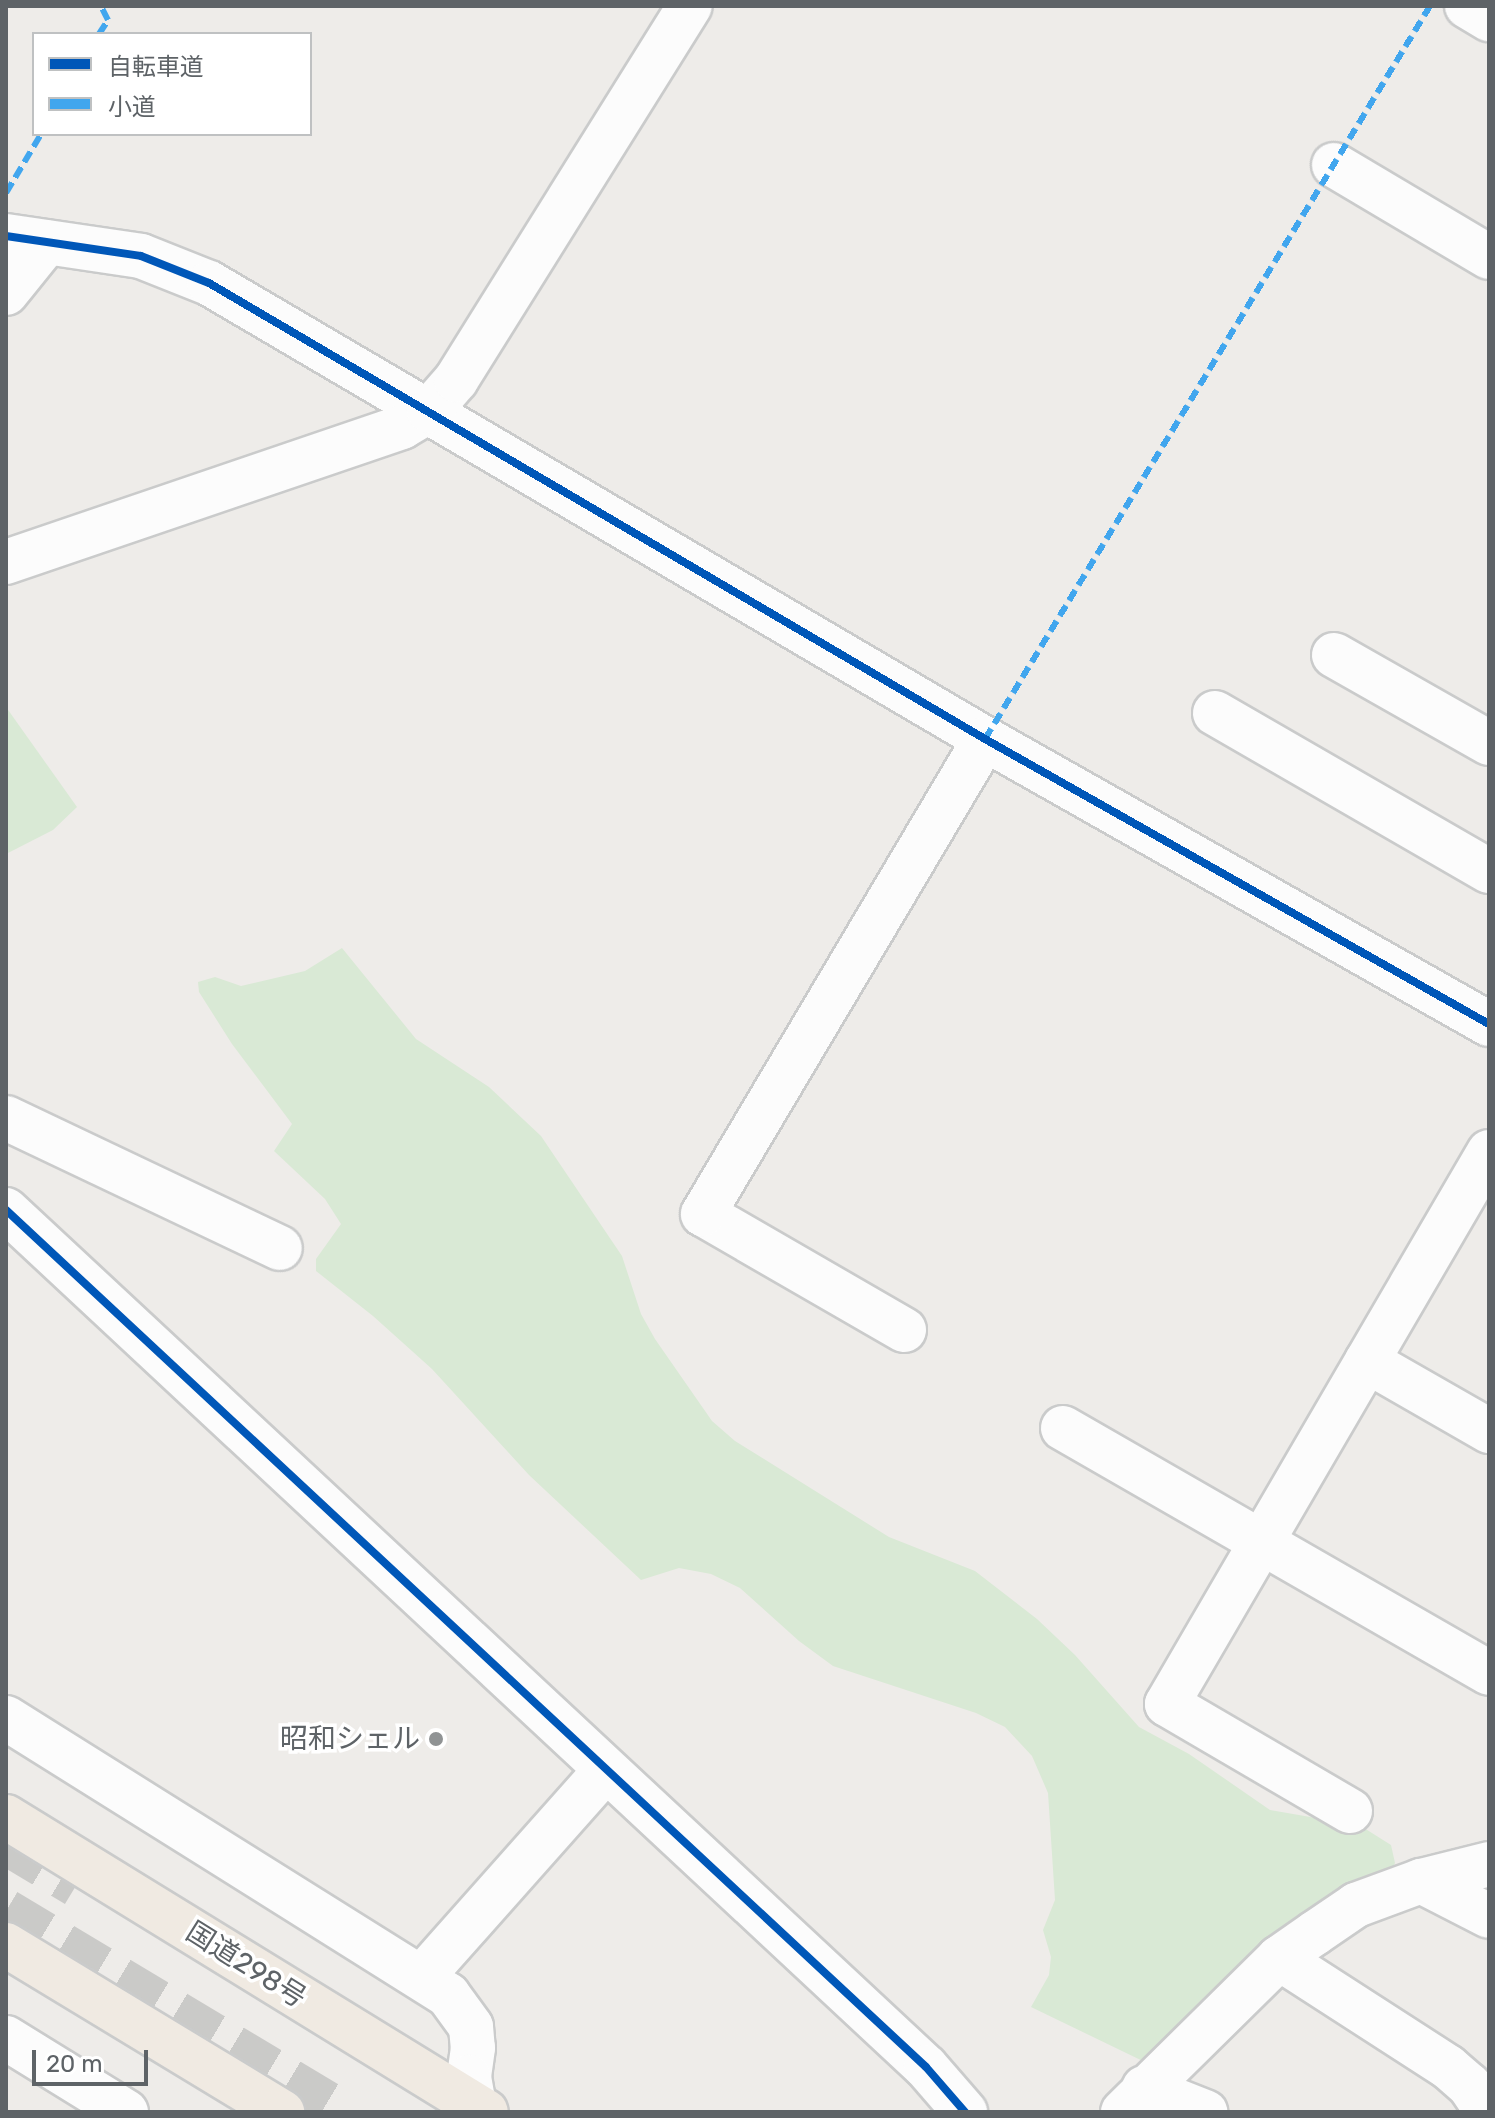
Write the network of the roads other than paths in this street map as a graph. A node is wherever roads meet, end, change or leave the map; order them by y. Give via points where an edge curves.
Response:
1 (690, 6) edge
2 (1467, 6) edge
3 (1489, 19) edge
4 (1334, 165) dead end
5 (26, 239) edge
6 (1489, 257) edge
7 (6, 293) edge
8 (429, 411) junction
9 (6, 562) edge
10 (1334, 655) dead end
11 (1215, 713) dead end
12 (985, 739) junction
13 (1489, 743) edge
14 (1489, 871) edge
15 (1489, 1024) edge
16 (6, 1118) edge
17 (1483, 1176) edge
18 (6, 1210) edge
19 (280, 1248) dead end
20 (904, 1330) dead end
21 (1367, 1361) junction
22 (1063, 1428) dead end
23 (1489, 1431) edge
24 (1262, 1540) junction
25 (1489, 1673) edge
26 (6, 1718) edge
27 (605, 1771) junction
28 (1350, 1811) dead end
29 (6, 1817) edge
30 (1489, 1864) edge
31 (1421, 1881) junction
32 (1489, 1916) edge
33 (6, 1945) edge
34 (1279, 1958) junction
35 (422, 1977) junction
36 (6, 2038) edge
37 (1134, 2100) edge
38 (480, 2109) edge
39 (126, 2112) edge
40 (282, 2112) edge
41 (965, 2112) edge
42 (1205, 2112) edge
43 (1487, 2112) edge

1 - 8 street via 456,380
2 - 3 street
4 - 6 street
5 - 7 street
5 - 8 street via 141,256 209,283
8 - 9 street via 402,427
8 - 12 street
10 - 13 street
11 - 14 street
12 - 15 street
12 - 20 street via 703,1214
16 - 19 street
17 - 21 street
18 - 27 street
21 - 23 street
21 - 24 street
22 - 24 street
24 - 25 street
24 - 28 street via 1167,1704
26 - 35 street
27 - 35 street
27 - 41 street via 926,2067
29 - 38 highway, 国道298号
30 - 31 street
31 - 32 street
31 - 34 street via 1356,1905
33 - 40 highway
34 - 37 street
34 - 43 street via 1448,2067 1469,2085
35 - 38 street via 448,1995 471,2027 469,2077
36 - 39 street
37 - 42 street

